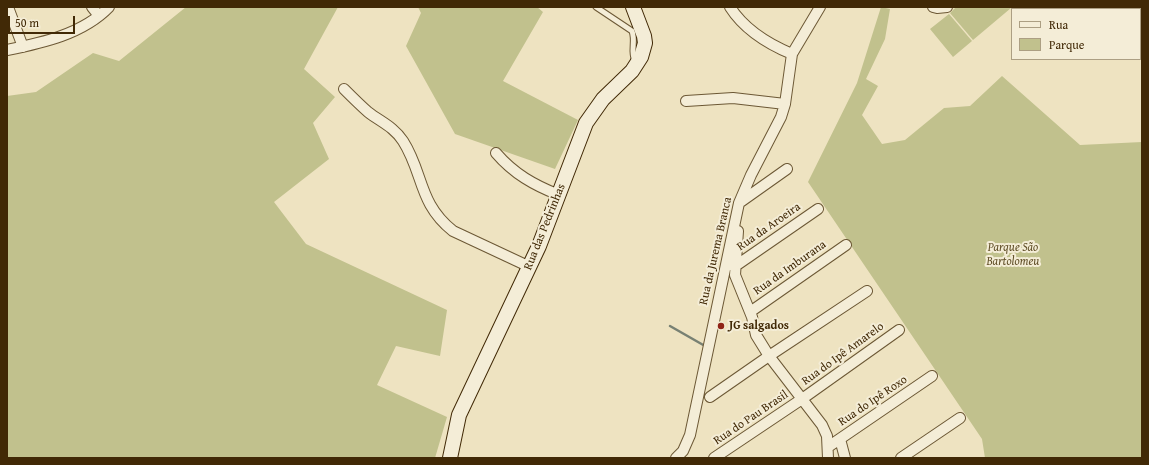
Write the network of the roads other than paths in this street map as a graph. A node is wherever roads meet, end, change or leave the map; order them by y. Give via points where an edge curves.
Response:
1 (8, 7) edge
2 (92, 7) edge
3 (109, 7) edge
4 (596, 7) edge
5 (633, 7) edge
6 (730, 7) edge
7 (820, 7) edge
8 (933, 7) edge
9 (947, 7) edge
10 (99, 16) junction
11 (23, 47) junction
12 (7, 50) edge
13 (792, 54) junction
14 (637, 64) junction
15 (344, 89) dead end
16 (686, 101) dead end
17 (785, 104) junction
18 (496, 153) dead end
19 (787, 169) dead end
20 (559, 195) junction
21 (739, 204) junction
22 (818, 209) dead end
23 (736, 218) junction
24 (846, 245) dead end
25 (530, 267) junction
26 (734, 267) junction
27 (867, 291) dead end
28 (750, 312) junction
29 (899, 330) dead end
30 (769, 356) junction
31 (932, 376) dead end
32 (710, 397) dead end
33 (802, 399) junction
34 (960, 418) dead end
35 (840, 439) junction
36 (828, 447) junction
37 (450, 458) edge
38 (676, 458) edge
39 (714, 458) edge
40 (828, 458) edge
41 (845, 458) edge
42 (901, 458) edge

1 - 11 street
2 - 10 street
3 - 10 street
4 - 14 lane via 632,31 632,52
5 - 14 main road, Rua das Pedrinhas via 644,36 644,48
6 - 13 street via 751,30 776,47
7 - 13 street
8 - 9 street
10 - 11 street via 64,35
11 - 12 street
13 - 17 street, Rua da Jurema Branca
14 - 20 main road, Rua das Pedrinhas via 593,110
15 - 25 street via 367,111 388,124 404,142 428,204 442,222 452,231
16 - 17 street via 733,98
17 - 21 street, Rua da Jurema Branca via 777,127 751,175
18 - 20 street via 524,179
19 - 21 street
20 - 25 main road, Rua das Pedrinhas
21 - 23 street, Rua da Jurema Branca
22 - 26 street, Rua da Aroeira
23 - 26 street via 738,232
23 - 38 street, Rua da Jurema Branca via 690,435 683,451
24 - 28 street, Rua da Imburana
25 - 37 main road, Rua das Pedrinhas via 459,415
26 - 28 street
27 - 30 street
28 - 30 street via 756,335
29 - 33 street, Rua do Ipê Amarelo
30 - 32 street
30 - 33 street
31 - 35 street, Rua do Ipê Roxo
33 - 36 street via 822,425
33 - 39 street, Rua do Pau Brasil
34 - 42 street
35 - 36 street, Rua do Ipê Roxo
35 - 41 street
36 - 40 street

